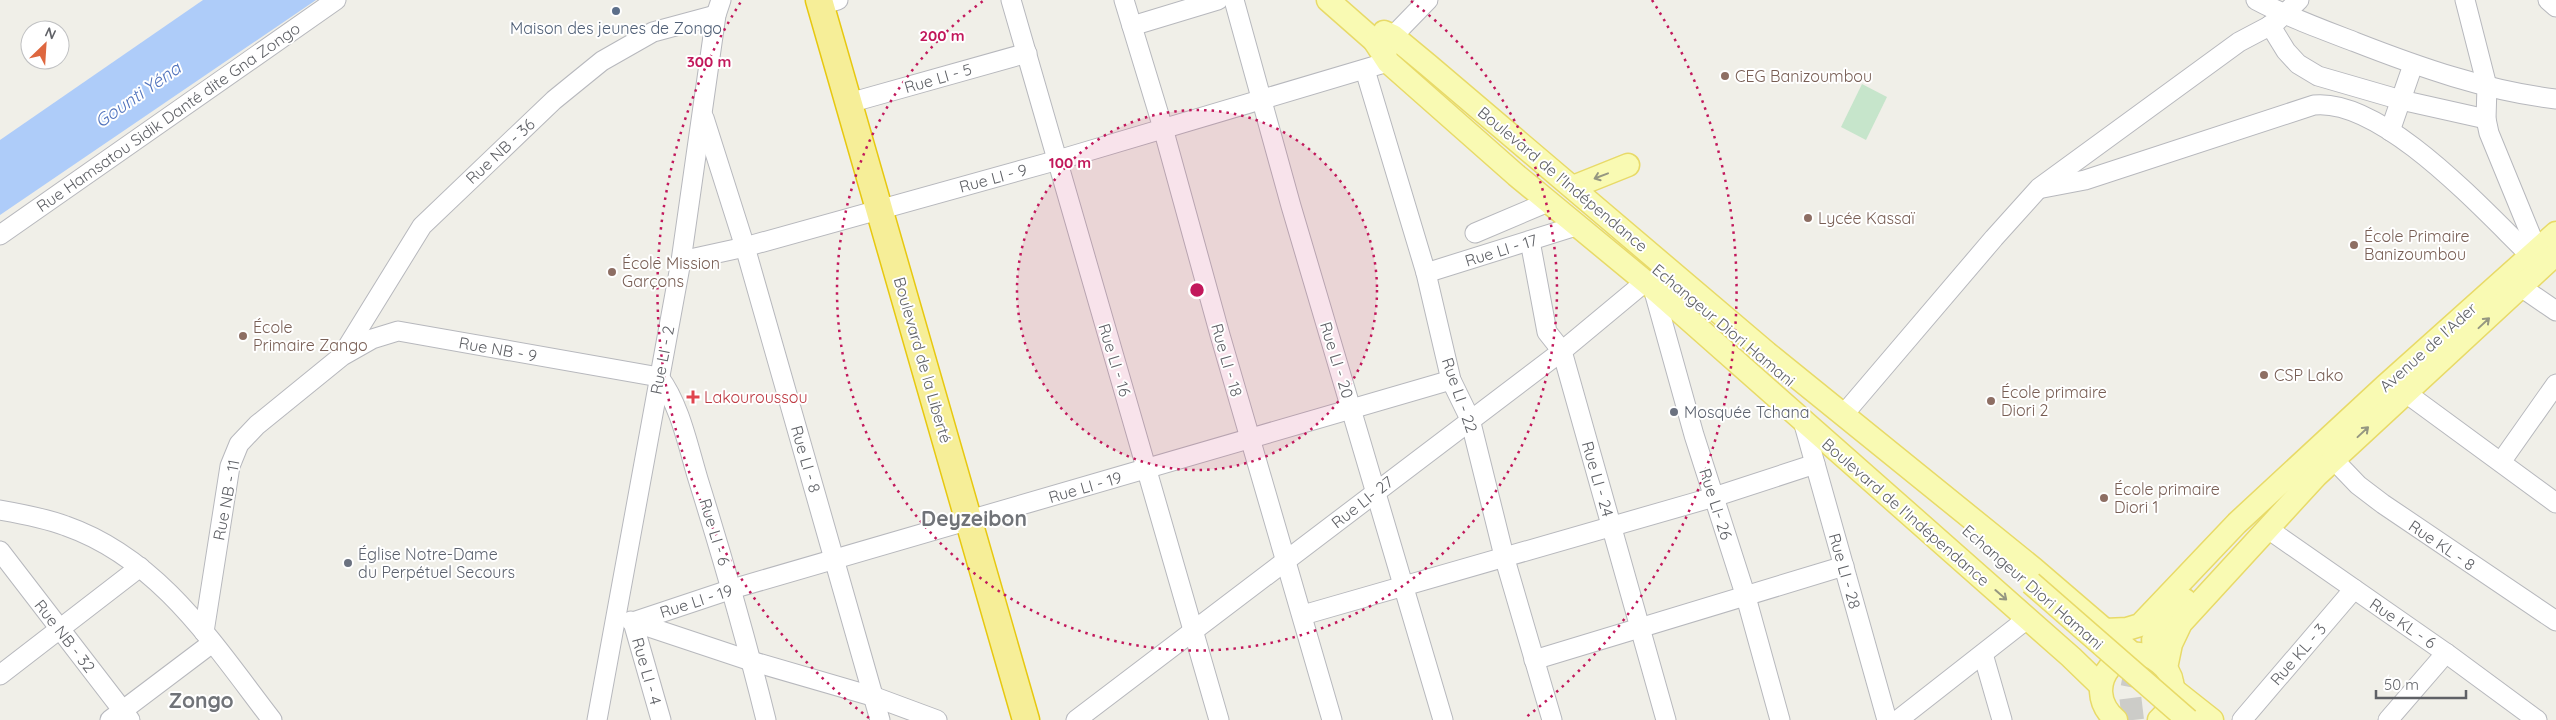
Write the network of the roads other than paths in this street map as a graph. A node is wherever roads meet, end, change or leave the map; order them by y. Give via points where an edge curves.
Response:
1 (336, 0) edge
2 (1011, 0) edge
3 (1124, 0) edge
4 (1218, 0) edge
5 (1234, 0) edge
6 (1328, 0) edge
7 (1350, 0) edge
8 (1428, 0) edge
9 (2256, 0) edge
10 (2299, 0) edge
11 (2465, 0) edge
12 (2548, 0) edge
13 (826, 2) edge
14 (2556, 7) edge
15 (719, 8) edge
16 (2277, 20) junction
17 (1132, 26) junction
18 (1384, 37) junction
19 (1027, 53) junction
20 (1388, 62) junction
21 (2413, 65) junction
22 (1365, 70) junction
23 (1417, 70) joint
24 (2487, 86) junction
25 (2556, 99) edge
26 (1263, 100) junction
27 (2401, 100) junction
28 (849, 104) junction
29 (702, 112) junction
30 (2486, 119) junction
31 (1163, 128) junction
32 (2390, 131) junction
33 (1058, 160) junction
34 (1628, 165) dead end
35 (1573, 186) junction
36 (2039, 188) junction
37 (1548, 202) junction
38 (879, 209) junction
39 (1576, 226) junction
40 (1475, 233) dead end
41 (2556, 233) edge
42 (0, 235) edge
43 (1530, 241) junction
44 (745, 247) junction
45 (2541, 253) edge
46 (681, 261) junction
47 (1426, 273) junction
48 (1649, 285) junction
49 (2521, 287) junction
50 (1691, 305) junction
51 (2556, 311) edge
52 (1562, 351) junction
53 (1767, 353) junction
54 (342, 356) junction
55 (659, 377) junction
56 (1451, 380) junction
57 (2556, 384) edge
58 (2406, 393) junction
59 (1789, 396) junction
60 (1353, 411) junction
61 (1844, 414) junction
62 (1470, 419) junction
63 (1803, 421) junction
64 (1251, 439) junction
65 (1845, 458) junction
66 (2334, 460) junction
67 (2501, 462) junction
68 (1815, 464) junction
69 (1148, 468) junction
70 (2309, 470) junction
71 (1375, 492) junction
72 (1714, 497) junction
73 (2556, 503) edge
74 (0, 510) edge
75 (969, 520) junction
76 (1611, 525) junction
77 (2268, 529) junction
78 (0, 551) edge
79 (1504, 556) junction
80 (835, 561) junction
81 (1287, 561) junction
82 (1844, 566) junction
83 (140, 567) junction
84 (1405, 586) junction
85 (2027, 588) junction
86 (732, 589) junction
87 (2354, 589) junction
88 (1746, 597) junction
89 (1303, 615) junction
90 (625, 618) junction
91 (2027, 619) junction
92 (2556, 621) edge
93 (1640, 627) junction
94 (59, 629) junction
95 (2105, 630) junction
96 (1194, 632) junction
97 (2147, 634) junction
98 (208, 638) junction
99 (2446, 653) junction
100 (1983, 654) junction
101 (2132, 654) junction
102 (1534, 660) junction
103 (751, 661) junction
104 (2166, 668) junction
105 (0, 675) edge
106 (2101, 686) junction
107 (2174, 690) junction
108 (875, 697) junction
109 (121, 717) edge
110 (2535, 719) edge
111 (272, 720) edge
112 (597, 720) edge
113 (661, 720) edge
114 (766, 720) edge
115 (880, 720) edge
116 (937, 720) edge
117 (1026, 720) edge
118 (1076, 720) edge
119 (1219, 720) edge
120 (1332, 720) edge
121 (1443, 720) edge
122 (1552, 720) edge
123 (1666, 720) edge
124 (1780, 720) edge
125 (1887, 720) edge
126 (1898, 720) edge
127 (2002, 720) edge
128 (2116, 720) edge
129 (2159, 720) edge
130 (2167, 720) edge
131 (2188, 720) edge
132 (2212, 720) edge
133 (2242, 720) edge
134 (2388, 720) edge

1 - 42 street, Rue Hamsatou Sidik Danté dite Gna Zongo
2 - 19 street, Rue LI - 16
3 - 17 street, Rue LI - 18
4 - 17 street
5 - 26 street, Rue LI - 20
6 - 18 main road, Boulevard de l'Indépendance
7 - 18 main road, Boulevard de l'Indépendance
8 - 18 street
9 - 16 street
10 - 16 street
11 - 24 street
12 - 14 street
13 - 28 highway, Boulevard de la Liberté
15 - 29 street, Rue LI - 2
15 - 54 street, Rue NB - 36 via 652,32 602,61 554,100 422,226
16 - 21 street
16 - 27 street via 2286,51 2298,64 2318,76
16 - 36 street via 2239,42
17 - 31 street, Rue LI - 18
18 - 20 main road, Boulevard de l'Indépendance
18 - 23 main road, Boulevard de l'Indépendance
18 - 35 main road, Boulevard de l'Indépendance
19 - 28 street, Rue LI - 5
19 - 33 street, Rue LI - 16
20 - 22 street, Rue LI - 9
20 - 37 main road, Boulevard de l'Indépendance
21 - 24 street
21 - 27 street
22 - 26 street, Rue LI - 9
22 - 47 street, Rue LI - 22
23 - 50 main road, Echangeur Diori Hamani
24 - 25 street
24 - 30 street
26 - 31 street, Rue LI - 9
26 - 60 street, Rue LI - 20 via 1291,206
27 - 30 street
27 - 32 street
28 - 38 highway, Boulevard de la Liberté
29 - 44 street, Rue LI - 8
29 - 46 street, Rue LI - 2
30 - 45 street via 2492,144
31 - 33 street, Rue LI - 9
31 - 64 street, Rue LI - 18
32 - 36 street via 2340,107 2314,105 2085,180
32 - 45 street via 2422,152
33 - 38 street, Rue LI - 9
33 - 69 street, Rue LI - 16
34 -> 35 main road
35 - 53 main road, Boulevard de l'Indépendance
36 - 61 street
37 - 39 main road, Boulevard de l'Indépendance
37 - 40 street
38 - 44 street, Rue LI - 9
38 - 75 highway, Boulevard de la Liberté
39 - 43 street, Rue LI - 17
39 - 48 main road, Boulevard de l'Indépendance
41 - 45 main road, Avenue de l'Ader
43 - 47 street, Rue LI - 17
43 - 52 street, Rue LI - 24 via 1545,325
44 - 46 street, Rue LI - 9
44 - 80 street, Rue LI - 8
45 - 49 main road, Avenue de l'Ader
45 - 70 main road, Avenue de l'Ader
46 - 55 street, Rue LI - 2
47 - 56 street, Rue LI - 22
48 - 52 street, Rue LI- 27
48 - 63 main road, Boulevard de l'Indépendance
48 - 72 street, Rue LI- 26
49 - 51 street
58 -> 49 main road, Avenue de l'Ader
50 - 53 main road
50 - 59 main road, Echangeur Diori Hamani
50 - 85 main road, Echangeur Diori Hamani
52 - 62 street, Rue LI- 27
52 - 76 street, Rue LI - 24
53 - 61 main road, Boulevard de l'Indépendance
54 - 55 street, Rue NB - 9 via 372,339 398,331
54 - 98 street, Rue NB - 11 via 257,425 239,444 230,466
55 - 86 street, Rue LI - 6 via 671,397
55 - 90 street, Rue LI - 2
56 - 60 street, Rue LI - 19
56 - 62 street, Rue LI - 22
57 - 67 street
66 -> 58 main road, Avenue de l'Ader
58 - 67 street
59 - 65 main road
59 - 85 main road, Echangeur Diori Hamani
60 - 64 street, Rue LI - 19
60 - 71 street, Rue LI - 20
61 - 95 main road, Boulevard de l'Indépendance
62 - 71 street, Rue LI- 27
62 - 79 street, Rue LI - 22
63 - 65 main road, Boulevard de l'Indépendance
63 - 68 street, Rue LI - 28
64 - 69 street, Rue LI - 19
64 - 81 street, Rue LI - 18
65 -> 91 main road, Boulevard de l'Indépendance
66 - 70 main road, Avenue de l'Ader
66 - 92 street, Rue KL - 8 via 2358,485 2383,504
67 - 73 street
68 - 72 street
68 - 82 street, Rue LI - 28
69 - 75 street, Rue LI - 19
69 - 96 street, Rue LI - 16
70 - 77 main road, Avenue de l'Ader
70 - 97 main road, Avenue de l'Ader via 2277,496 2169,605
71 - 81 street, Rue LI- 27
71 - 84 street, Rue LI - 20
72 - 76 street
72 - 88 street, Rue LI- 26
74 - 83 street via 68,526
75 - 80 street, Rue LI - 19
75 - 117 highway, Boulevard de la Liberté
76 - 79 street
76 - 93 street, Rue LI - 24
77 - 87 street, Rue KL - 6
77 - 104 main road, Avenue de l'Ader via 2181,623 2171,644
78 - 94 street, Rue NB - 32
79 - 84 street
79 - 102 street, Rue LI - 22
80 - 86 street, Rue LI - 19
80 - 108 street, Rue LI - 8
81 - 89 street, Rue LI - 18
81 - 96 street, Rue LI- 27
82 - 88 street
82 - 125 street, Rue LI - 28
83 - 94 street
83 - 98 street via 178,600
84 - 89 street
84 - 121 street, Rue LI - 20
85 - 130 main road, Echangeur Diori Hamani
85 - 131 main road, Echangeur Diori Hamani, bridge
86 - 90 street, Rue LI - 19
86 - 103 street, Rue LI - 6
87 - 99 street, Rue KL - 6
87 - 133 street, Rue KL - 3
88 - 93 street
88 - 124 street, Rue LI- 26
89 - 120 street, Rue LI - 18
90 - 103 street
90 - 112 street, Rue LI - 2
90 - 113 street, Rue LI - 4
91 - 100 street
91 - 106 main road, Boulevard de l'Indépendance
93 - 102 street
93 - 123 street, Rue LI - 24
94 - 105 street
94 - 109 street, Rue NB - 32
95 - 97 main road via 2127,629
95 - 101 main road, Boulevard de l'Indépendance
96 - 118 street, Rue LI- 27
96 - 119 street, Rue LI - 16
97 - 101 main road, Avenue de l'Ader via 2134,637
98 - 109 street
98 - 111 street
99 - 110 street, Rue KL - 6
99 - 134 street
100 - 126 street
100 - 127 street
101 - 104 main road via 2156,659
101 - 106 main road via 2111,665
102 - 122 street, Rue LI - 22
103 - 108 street
103 - 114 street, Rue LI - 6
104 - 107 main road
106 - 128 main road via 2104,706
107 - 129 main road via 2170,706
107 - 132 main road
108 - 115 street, Rue LI - 8
108 - 116 street

